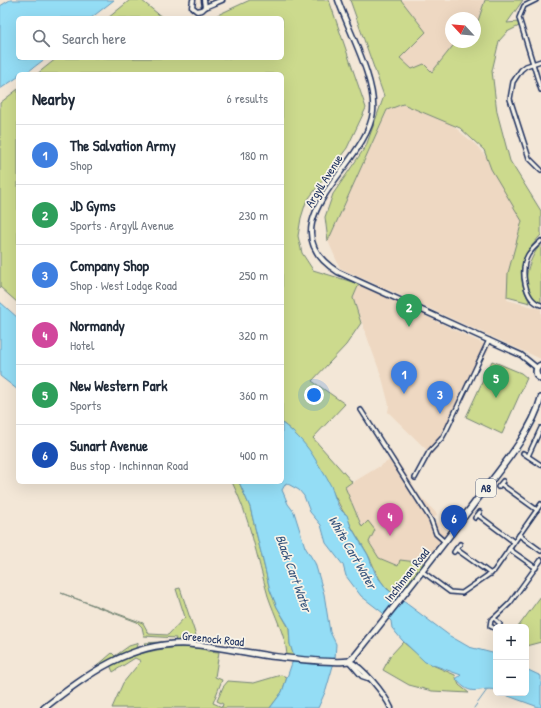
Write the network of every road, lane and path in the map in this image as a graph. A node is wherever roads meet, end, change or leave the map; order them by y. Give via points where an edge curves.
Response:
1 (193, 0) edge
2 (205, 0) edge
3 (222, 0) edge
4 (338, 0) edge
5 (536, 0) edge
6 (214, 2) junction
7 (205, 7) junction
8 (541, 61) edge
9 (532, 64) junction
10 (541, 90) edge
11 (541, 170) edge
12 (541, 241) edge
13 (541, 305) edge
14 (489, 340) junction
15 (539, 366) edge
16 (541, 380) edge
17 (541, 398) edge
18 (361, 410) dead end
19 (541, 428) edge
20 (523, 453) dead end
21 (528, 456) junction
22 (541, 465) edge
23 (415, 478) dead end
24 (498, 487) dead end
25 (541, 504) edge
26 (537, 510) junction
27 (475, 518) dead end
28 (519, 536) junction
29 (445, 542) junction
30 (514, 542) junction
31 (460, 544) dead end
32 (509, 549) junction
33 (541, 551) edge
34 (541, 560) edge
35 (536, 568) junction
36 (423, 572) junction
37 (491, 574) junction
38 (494, 618) junction
39 (499, 624) edge
40 (493, 628) edge
41 (349, 661) junction
42 (44, 708) edge
43 (391, 708) edge

1 - 7 street via 191,5 195,10 202,10
2 - 6 street
2 - 7 street
3 - 6 street
4 - 14 street, Argyll Avenue via 371,87 372,113 365,135 316,210 311,231 315,249 324,262 338,272
5 - 9 street via 524,6 519,18
6 - 7 street
8 - 9 street
9 - 10 street
9 - 11 street via 516,75 510,99 529,158
12 - 13 street via 528,255 524,268 527,292
14 - 15 street, Argyll Avenue
14 - 23 street via 447,429 429,452
15 - 16 main road via 536,374
17 - 29 main road, Inchinnan Road / A8 via 528,429
18 - 29 street via 431,520 436,534
19 - 21 street
20 - 21 street
21 - 22 street
24 - 26 street via 502,482
25 - 26 street
26 - 28 street
27 - 30 street via 479,513
28 - 30 street
28 - 33 street
29 - 36 main road, Inchinnan Road / A8
30 - 32 street
31 - 37 street via 455,551
32 - 35 street
32 - 37 street
34 - 35 street
35 - 38 street via 510,603
36 - 37 street via 450,592 458,594
36 - 41 main road, Inchinnan Road / A8 via 356,656
38 - 39 street
38 - 40 street via 489,624
41 - 42 main road, Greenock Road via 287,658 188,644 142,649 102,666
41 - 43 street via 352,667 368,678 384,695

